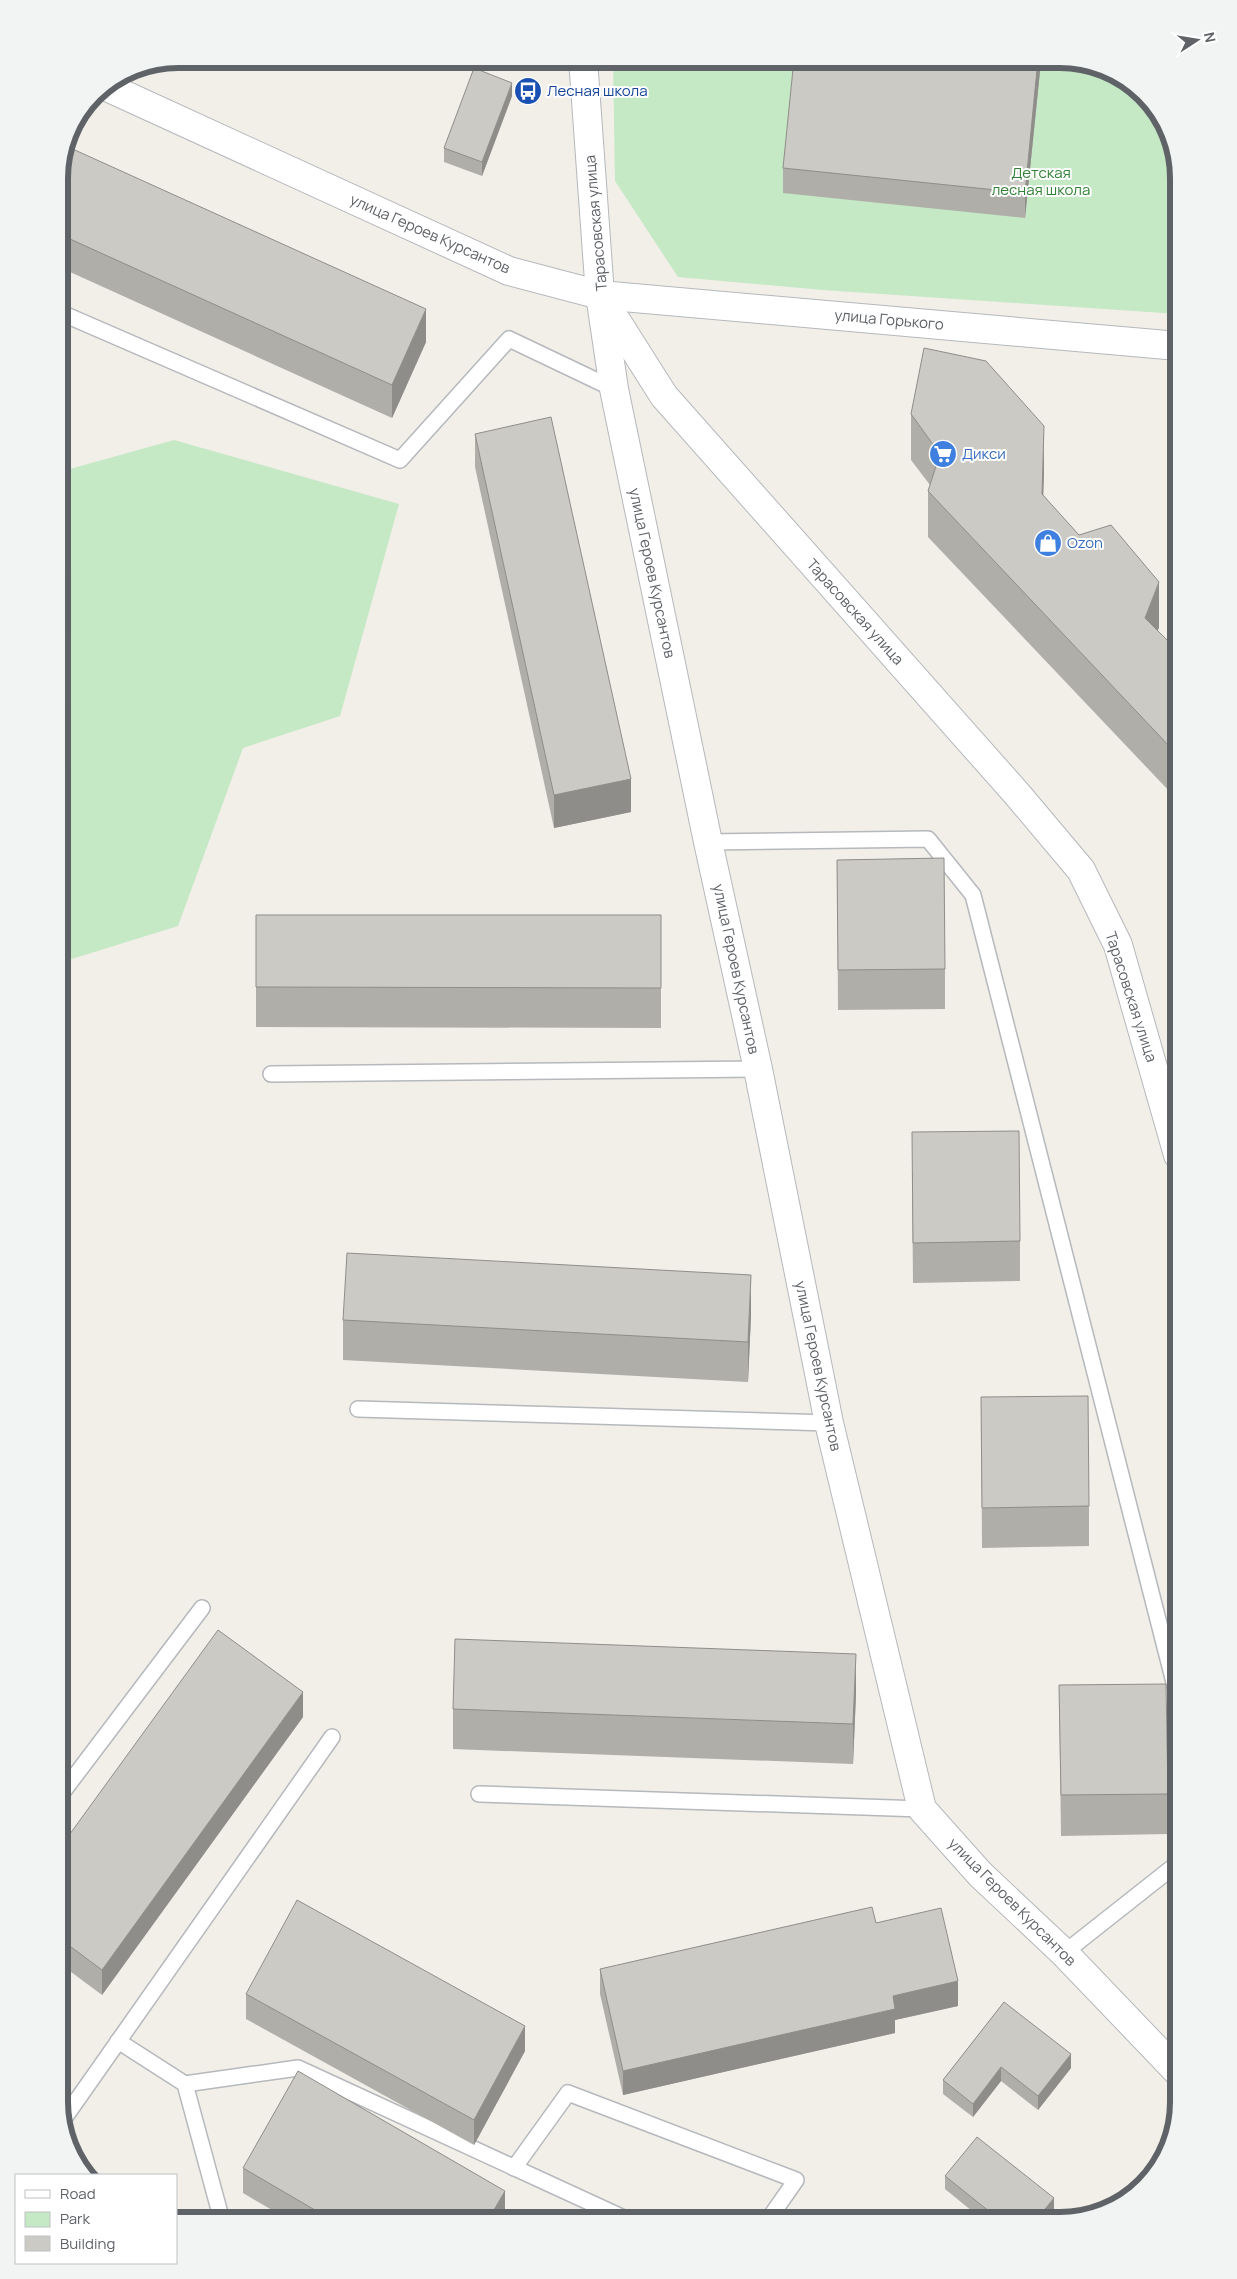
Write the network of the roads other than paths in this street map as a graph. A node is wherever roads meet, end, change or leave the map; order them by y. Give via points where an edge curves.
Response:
1 (583, 68) edge
2 (112, 89) edge
3 (600, 294) junction
4 (68, 316) edge
5 (1170, 345) edge
6 (614, 389) junction
7 (708, 842) junction
8 (758, 1069) junction
9 (271, 1074) dead end
10 (1170, 1127) edge
11 (358, 1409) dead end
12 (829, 1423) junction
13 (202, 1608) dead end
14 (1170, 1667) edge
15 (332, 1737) dead end
16 (68, 1785) edge
17 (479, 1794) dead end
18 (922, 1810) junction
19 (1170, 1869) edge
20 (1064, 1953) junction
21 (118, 2041) junction
22 (1170, 2064) edge
23 (185, 2084) junction
24 (68, 2111) edge
25 (514, 2168) junction
26 (219, 2211) edge
27 (609, 2211) edge
28 (774, 2212) edge

1 - 3 street, Тарасовская улица
2 - 3 street, улица Героев Курсантов via 509,271
3 - 5 street, улица Горького
3 - 6 street, улица Героев Курсантов
3 - 10 street, Тарасовская улица via 664,396 1081,870 1118,945
4 - 6 lane via 400,460 509,339
6 - 7 street, улица Героев Курсантов
7 - 8 street, улица Героев Курсантов
7 - 14 lane via 928,839 973,895
8 - 9 lane
8 - 12 street, улица Героев Курсантов
11 - 12 lane
12 - 18 street, улица Героев Курсантов
13 - 16 lane
15 - 21 lane
17 - 18 lane
18 - 20 street, улица Героев Курсантов via 980,1874
19 - 20 lane
20 - 22 street, улица Героев Курсантов
21 - 23 lane
21 - 24 lane
23 - 25 lane via 298,2068
23 - 26 lane
25 - 27 lane
25 - 28 lane via 568,2093 796,2180

